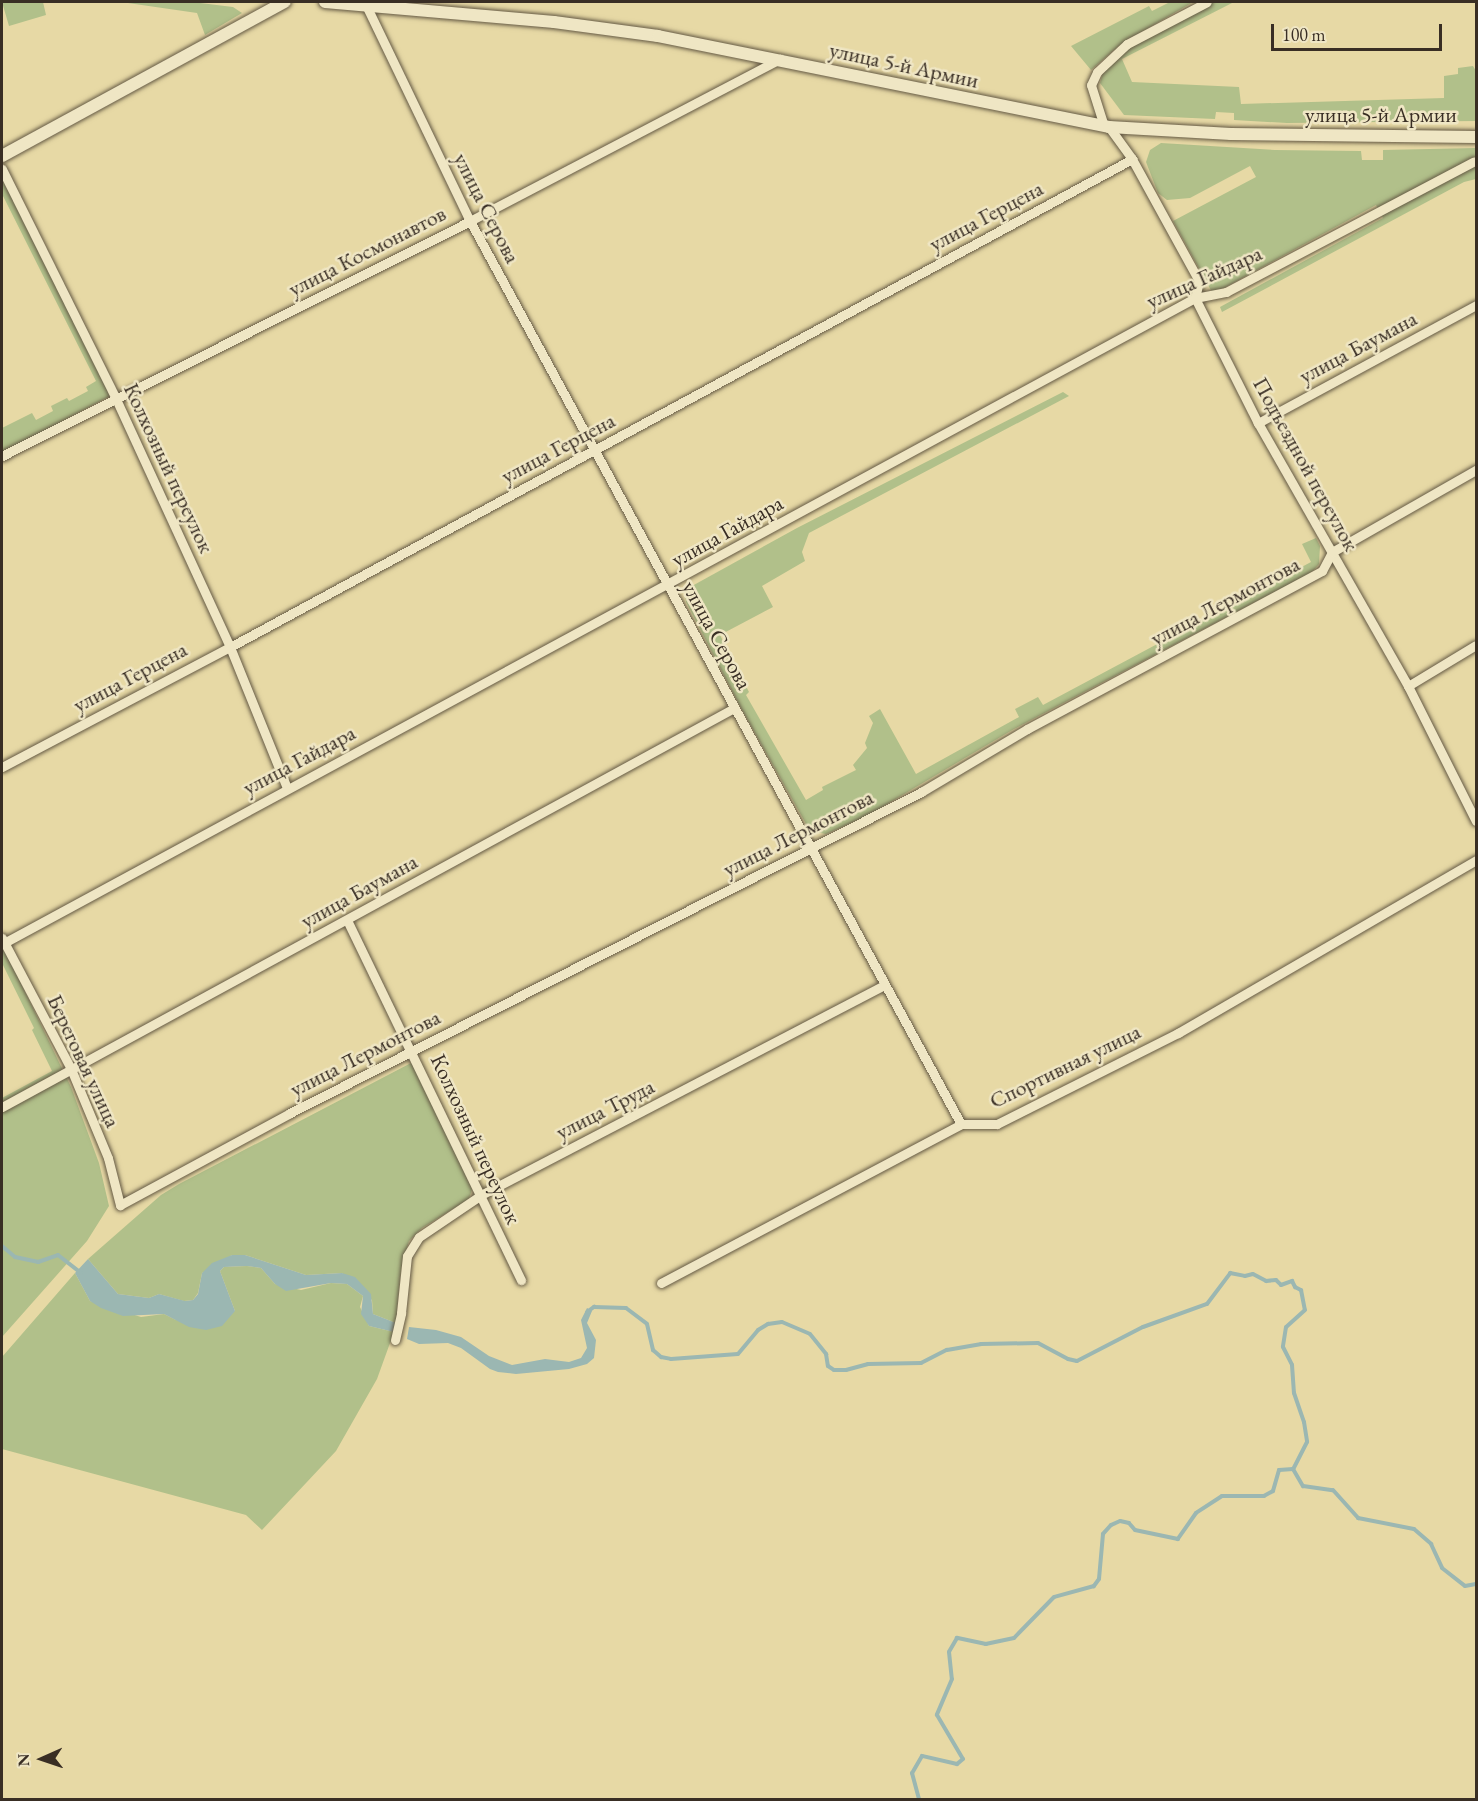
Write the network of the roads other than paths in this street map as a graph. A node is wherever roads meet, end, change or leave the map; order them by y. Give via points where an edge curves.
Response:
1 (285, 2) edge
2 (325, 2) edge
3 (1207, 2) edge
4 (365, 3) edge
5 (780, 59) junction
6 (1107, 127) junction
7 (1476, 137) edge
8 (2, 156) edge
9 (1132, 159) junction
10 (1474, 161) dead end
11 (2, 169) edge
12 (470, 221) junction
13 (1195, 298) junction
14 (1476, 305) edge
15 (116, 399) junction
16 (1258, 423) junction
17 (594, 451) junction
18 (2, 456) edge
19 (1476, 470) edge
20 (1332, 552) junction
21 (667, 585) junction
22 (1476, 645) edge
23 (230, 647) junction
24 (1408, 686) junction
25 (734, 708) junction
26 (2, 767) edge
27 (287, 788) junction
28 (1476, 821) edge
29 (812, 848) junction
30 (1476, 860) edge
31 (347, 920) junction
32 (2, 942) edge
33 (884, 985) junction
34 (412, 1050) junction
35 (71, 1069) junction
36 (2, 1107) edge
37 (961, 1124) junction
38 (481, 1195) junction
39 (120, 1205) joint
40 (521, 1280) dead end
41 (661, 1283) dead end
42 (395, 1340) dead end

1 - 8 street
2 - 4 street, улица 5-й Армии
3 - 6 street via 1127,44 1097,72 1091,85
4 - 5 street, улица 5-й Армии via 658,36
4 - 12 street, улица Серова
5 - 6 street, улица 5-й Армии
5 - 12 street, улица Космонавтов
6 - 7 street, улица 5-й Армии via 1297,136
6 - 9 street, Подъездной переулок
9 - 13 street, Подъездной переулок via 1199,281
9 - 17 street, улица Герцена
10 - 13 street, улица Гайдара via 1226,292
11 - 15 street, Колхозный переулок
12 - 15 street, улица Космонавтов
12 - 17 street, улица Серова
13 - 16 street, Подъездной переулок
13 - 21 street, улица Гайдара
14 - 16 street, улица Баумана
15 - 18 street, улица Космонавтов
15 - 23 street, Колхозный переулок
16 - 20 street, Подъездной переулок
17 - 21 street, улица Серова
17 - 23 street, улица Герцена
19 - 20 street, улица Лермонтова
20 - 24 street, Подъездной переулок
20 - 29 street, улица Лермонтова via 1322,571
21 - 25 street, улица Серова
21 - 27 street, улица Гайдара
22 - 24 street
23 - 26 street, улица Герцена
23 - 27 street, Колхозный переулок
24 - 28 street, Подъездной переулок
25 - 29 street, улица Серова
25 - 31 street, улица Баумана
27 - 32 street, улица Гайдара
29 - 33 street, улица Серова
29 - 34 street, улица Лермонтова
30 - 37 street, Спортивная улица via 1178,1033 997,1124
31 - 34 street, Колхозный переулок
31 - 35 street, улица Баумана
32 - 35 street, Береговая улица
33 - 37 street, улица Серова
33 - 38 street, улица Труда
34 - 38 street, Колхозный переулок
34 - 39 street, улица Лермонтова
35 - 36 street, улица Баумана
35 - 39 street, Береговая улица via 108,1158
37 - 41 street, Спортивная улица
38 - 40 street, Колхозный переулок
38 - 42 street, улица Труда via 420,1237 406,1256

